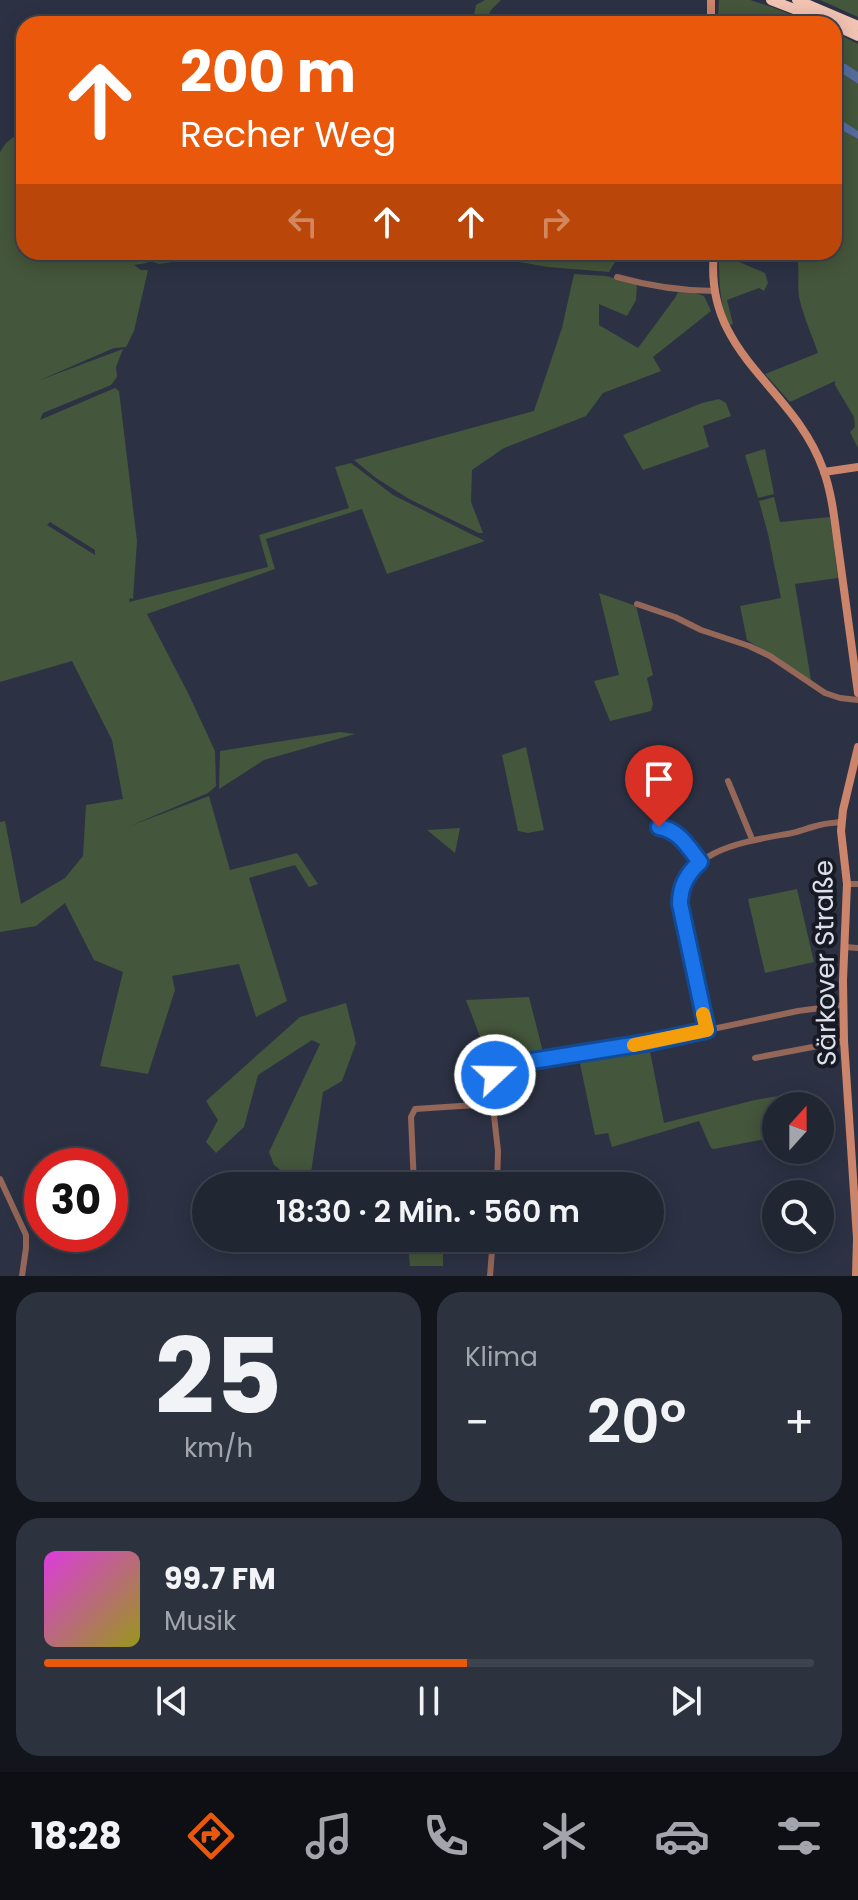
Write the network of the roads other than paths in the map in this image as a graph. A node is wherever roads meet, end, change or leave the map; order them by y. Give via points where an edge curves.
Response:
1 (771, 0) edge
2 (797, 0) edge
3 (812, 16) edge
4 (835, 16) edge
5 (714, 260) edge
6 (617, 277) dead end
7 (715, 291) junction
8 (858, 467) edge
9 (824, 472) junction
10 (637, 604) dead end
11 (856, 655) edge
12 (858, 693) edge
13 (858, 700) edge
14 (858, 749) edge
15 (728, 781) dead end
16 (841, 822) junction
17 (653, 828) dead end
18 (752, 839) junction
19 (700, 862) junction
20 (847, 884) junction
21 (858, 884) edge
22 (845, 947) junction
23 (858, 948) edge
24 (843, 1005) junction
25 (707, 1030) junction
26 (844, 1041) junction
27 (755, 1058) dead end
28 (491, 1104) junction
29 (413, 1172) edge
30 (497, 1172) edge
31 (0, 1179) edge
32 (2, 1191) edge
33 (492, 1252) edge
34 (22, 1276) edge
35 (490, 1276) edge
36 (856, 1276) edge

1 - 3 highway
2 - 4 highway
5 - 7 main road
6 - 7 street via 670,289
7 - 9 main road via 729,336 802,426
8 - 9 main road
9 - 11 main road
10 - 13 street via 749,646 825,693
11 - 12 main road
14 - 16 main road, Särkover Straße
15 - 18 street
16 - 18 street
16 - 20 main road, Särkover Straße
17 - 19 street via 676,833
18 - 19 street
19 - 25 street via 684,881 680,904
20 - 21 street
20 - 22 main road, Särkover Straße
22 - 23 street
22 - 24 main road, Särkover Straße
24 - 25 street
24 - 26 main road, Särkover Straße
25 - 28 street via 513,1064 495,1075
26 - 27 street
26 - 36 main road, Särkover Straße
28 - 29 street via 415,1109
28 - 30 street
31 - 32 street
32 - 34 street via 26,1235
33 - 35 street

